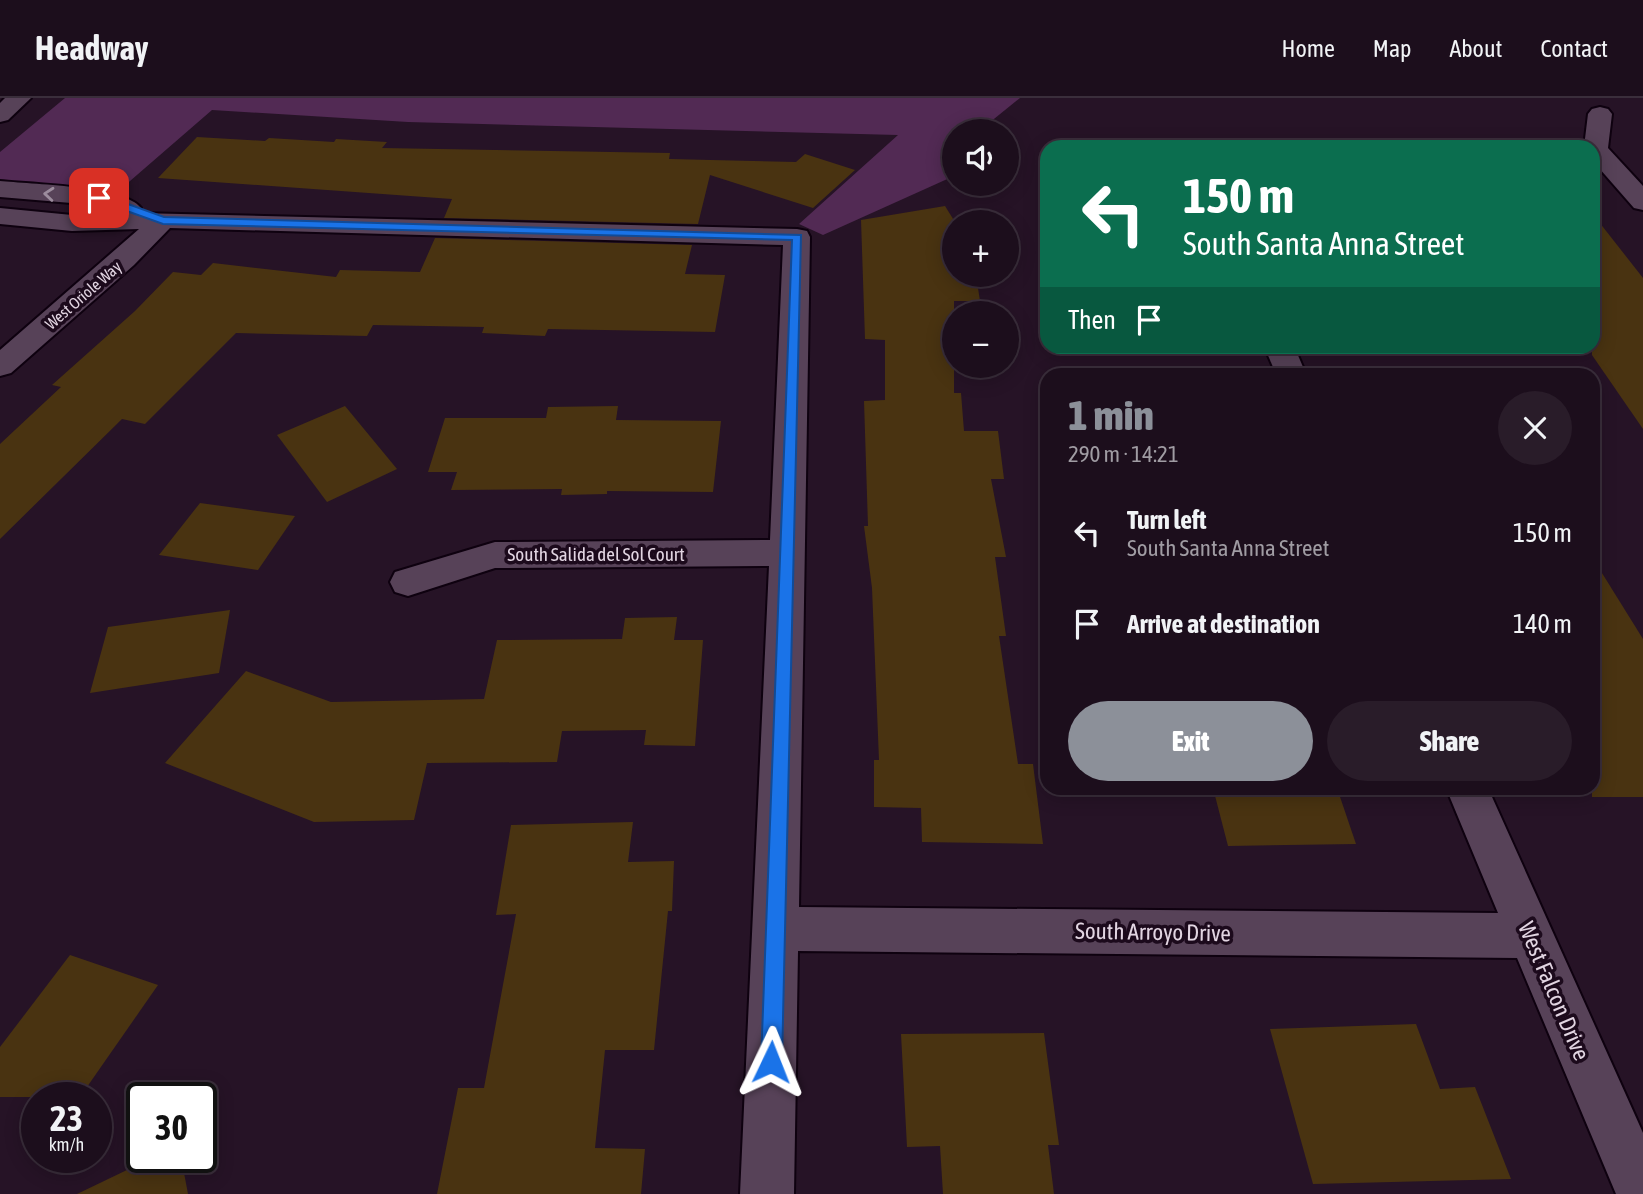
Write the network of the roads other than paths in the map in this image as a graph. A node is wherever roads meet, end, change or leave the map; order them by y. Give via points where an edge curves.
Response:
1 (19, 98) edge
2 (0, 114) edge
3 (1600, 114) dead end
4 (1596, 140) edge
5 (1600, 155) edge
6 (0, 189) edge
7 (1643, 202) edge
8 (0, 216) edge
9 (163, 220) junction
10 (0, 366) edge
11 (787, 553) junction
12 (408, 582) dead end
13 (1470, 795) edge
14 (776, 929) junction
15 (1531, 936) junction
16 (767, 1194) edge
17 (1643, 1194) edge

1 - 2 street
3 - 4 street
5 - 7 street
9 -> 6 street via 99,198
8 - 9 street via 72,223
9 - 10 street, West Oriole Way
9 - 11 street via 797,237
11 - 12 street, South Salida del Sol Court via 495,555
11 - 14 street
13 - 15 street, West Falcon Drive
14 - 15 street, South Arroyo Drive
14 - 16 street
15 - 17 street, West Falcon Drive

